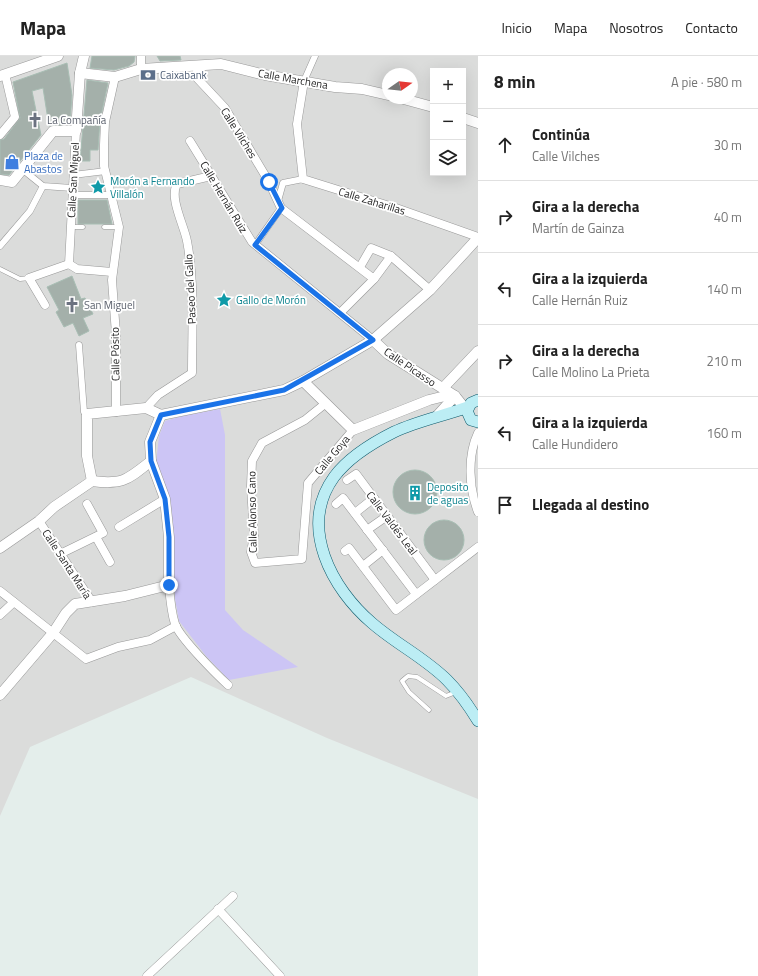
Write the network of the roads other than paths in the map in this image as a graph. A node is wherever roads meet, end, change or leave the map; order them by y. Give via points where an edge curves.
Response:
1 (58, 56) edge
2 (84, 56) edge
3 (141, 56) edge
4 (228, 56) edge
5 (314, 56) edge
6 (221, 64) junction
7 (198, 66) junction
8 (141, 69) junction
9 (83, 73) junction
10 (3, 75) edge
11 (115, 77) junction
12 (304, 81) junction
13 (382, 94) edge
14 (418, 103) edge
15 (430, 106) edge
16 (466, 119) edge
17 (478, 123) edge
18 (76, 131) junction
19 (0, 135) edge
20 (190, 141) dead end
21 (22, 169) junction
22 (106, 171) junction
23 (73, 175) junction
24 (212, 176) junction
25 (303, 179) junction
26 (0, 180) edge
27 (43, 186) junction
28 (72, 192) junction
29 (112, 195) junction
30 (280, 204) junction
31 (70, 227) junction
32 (83, 227) dead end
33 (104, 227) dead end
34 (119, 227) junction
35 (478, 238) edge
36 (255, 245) junction
37 (0, 246) edge
38 (391, 256) junction
39 (69, 264) junction
40 (358, 266) junction
41 (0, 269) edge
42 (112, 272) junction
43 (29, 278) junction
44 (374, 279) junction
45 (430, 290) junction
46 (45, 305) dead end
47 (340, 313) junction
48 (373, 340) junction
49 (79, 345) dead end
50 (478, 351) edge
51 (303, 381) junction
52 (449, 392) junction
53 (326, 403) junction
54 (146, 408) junction
55 (472, 411) edge
56 (116, 412) junction
57 (87, 414) junction
58 (161, 415) junction
59 (439, 417) junction
60 (353, 430) junction
61 (478, 433) edge
62 (474, 441) junction
63 (151, 461) junction
64 (347, 480) dead end
65 (92, 481) junction
66 (374, 498) junction
67 (165, 499) junction
68 (87, 504) dead end
69 (336, 504) dead end
70 (478, 512) edge
71 (355, 513) junction
72 (387, 516) junction
73 (39, 521) junction
74 (119, 527) dead end
75 (367, 530) junction
76 (96, 537) junction
77 (478, 547) edge
78 (0, 548) edge
79 (383, 550) junction
80 (345, 551) dead end
81 (60, 554) junction
82 (110, 562) dead end
83 (254, 563) joint
84 (363, 566) junction
85 (435, 580) junction
86 (169, 585) junction
87 (0, 591) edge
88 (416, 594) junction
89 (14, 602) junction
90 (92, 602) junction
91 (0, 615) edge
92 (176, 626) junction
93 (53, 633) junction
94 (228, 685) dead end
95 (457, 692) junction
96 (0, 695) edge
97 (429, 710) dead end
98 (478, 721) edge
99 (233, 896) dead end
100 (218, 909) junction
101 (147, 976) edge
102 (280, 976) edge

1 - 10 street
2 - 9 street, Calle San Miguel
3 - 8 street
4 - 6 street
5 - 12 street
6 - 7 street, Calle Marchena
6 - 12 street, Calle Marchena
7 - 8 street, Calle Marchena via 177,65
7 - 30 street, Calle Vilches via 196,77 225,108
8 - 11 street, Calle Marchena
9 - 11 street
9 - 18 street, Calle San Miguel
10 - 19 street via 14,117
11 - 22 street via 106,122
12 - 13 street, Calle Marchena
12 - 25 street via 297,124
14 - 15 street
16 - 17 street
18 - 21 street via 53,131
18 - 23 street, Calle San Miguel
20 - 24 street, Calle Hernán Ruiz
21 - 26 street via 12,182
21 - 27 street
22 - 23 street
22 - 29 street
23 - 28 street, Calle San Miguel
24 - 36 street, Calle Hernán Ruiz
24 - 54 street, Paseo del Gallo via 176,184 174,189 187,240 192,373 158,395
25 - 30 street, Calle Zaharillas via 283,183
25 - 35 street, Calle Zaharillas via 396,208
27 - 28 street
27 - 37 street via 30,211
28 - 29 street
28 - 31 street, Calle San Miguel
29 - 34 street
30 - 36 street
30 - 40 street, Calle Vilches
31 - 32 lane
31 - 39 street, Calle San Miguel
33 - 34 lane
34 - 42 street, Calle Pósito
35 - 45 street
36 - 47 street, Calle Hernán Ruiz
38 - 40 street via 371,248
38 - 44 street
38 - 45 street
39 - 42 street via 77,269
39 - 43 street
40 - 44 street, Calle Vilches
41 - 43 lane via 20,279
42 - 56 street, Calle Pósito via 117,362
43 - 46 street
44 - 47 street
45 - 48 street
47 - 48 street, Calle Hernán Ruiz
48 - 51 street
48 - 52 street, Calle Picasso via 388,354
49 - 57 street via 84,412
50 - 52 street
51 - 53 street
51 - 58 street via 284,390
52 - 55 street, Calle Picasso
52 - 59 street
52 - 60 street, Calle Goya via 445,396
53 - 60 street
53 - 83 street, Calle Alonso Cano via 305,420 262,443 252,461 254,536 251,552
54 - 56 street
54 - 58 street
55 - 59 main road
55 - 62 street
56 - 57 street
57 - 65 street via 87,456
58 - 63 street via 150,442
59 - 95 main road via 393,432 342,468 326,493 319,521 319,534 326,564 357,609 386,635 446,679
60 - 83 street, Calle Goya via 308,483 302,559
61 - 62 street
62 - 70 street via 471,489
63 - 65 street via 125,480
63 - 67 street
64 - 66 street, Calle Valdés Leal via 356,474
65 - 73 street via 54,507
66 - 71 street
66 - 72 street, Calle Valdés Leal
67 - 74 street
67 - 86 street via 169,537
68 - 76 street via 104,533
69 - 71 street via 343,498
71 - 75 street
72 - 75 street
72 - 85 street, Calle Valdés Leal
73 - 78 street
73 - 81 street, Calle Santa María
75 - 79 street
76 - 81 street
76 - 82 street
77 - 85 street
79 - 84 street
79 - 88 street
80 - 84 street via 349,548
81 - 90 street, Calle Santa María
84 - 88 street via 396,610
85 - 88 street
86 - 90 street
86 - 92 street via 170,605
87 - 89 street
89 - 91 street
89 - 93 street
90 - 93 street, Calle Santa María via 75,604
92 - 93 street via 150,640 118,647 86,659
92 - 94 street via 209,668
93 - 96 street, Calle Santa María
95 - 97 lane via 446,696 417,677 408,676 402,681 408,692
95 - 98 main road
99 - 100 street
100 - 101 street
100 - 102 street

